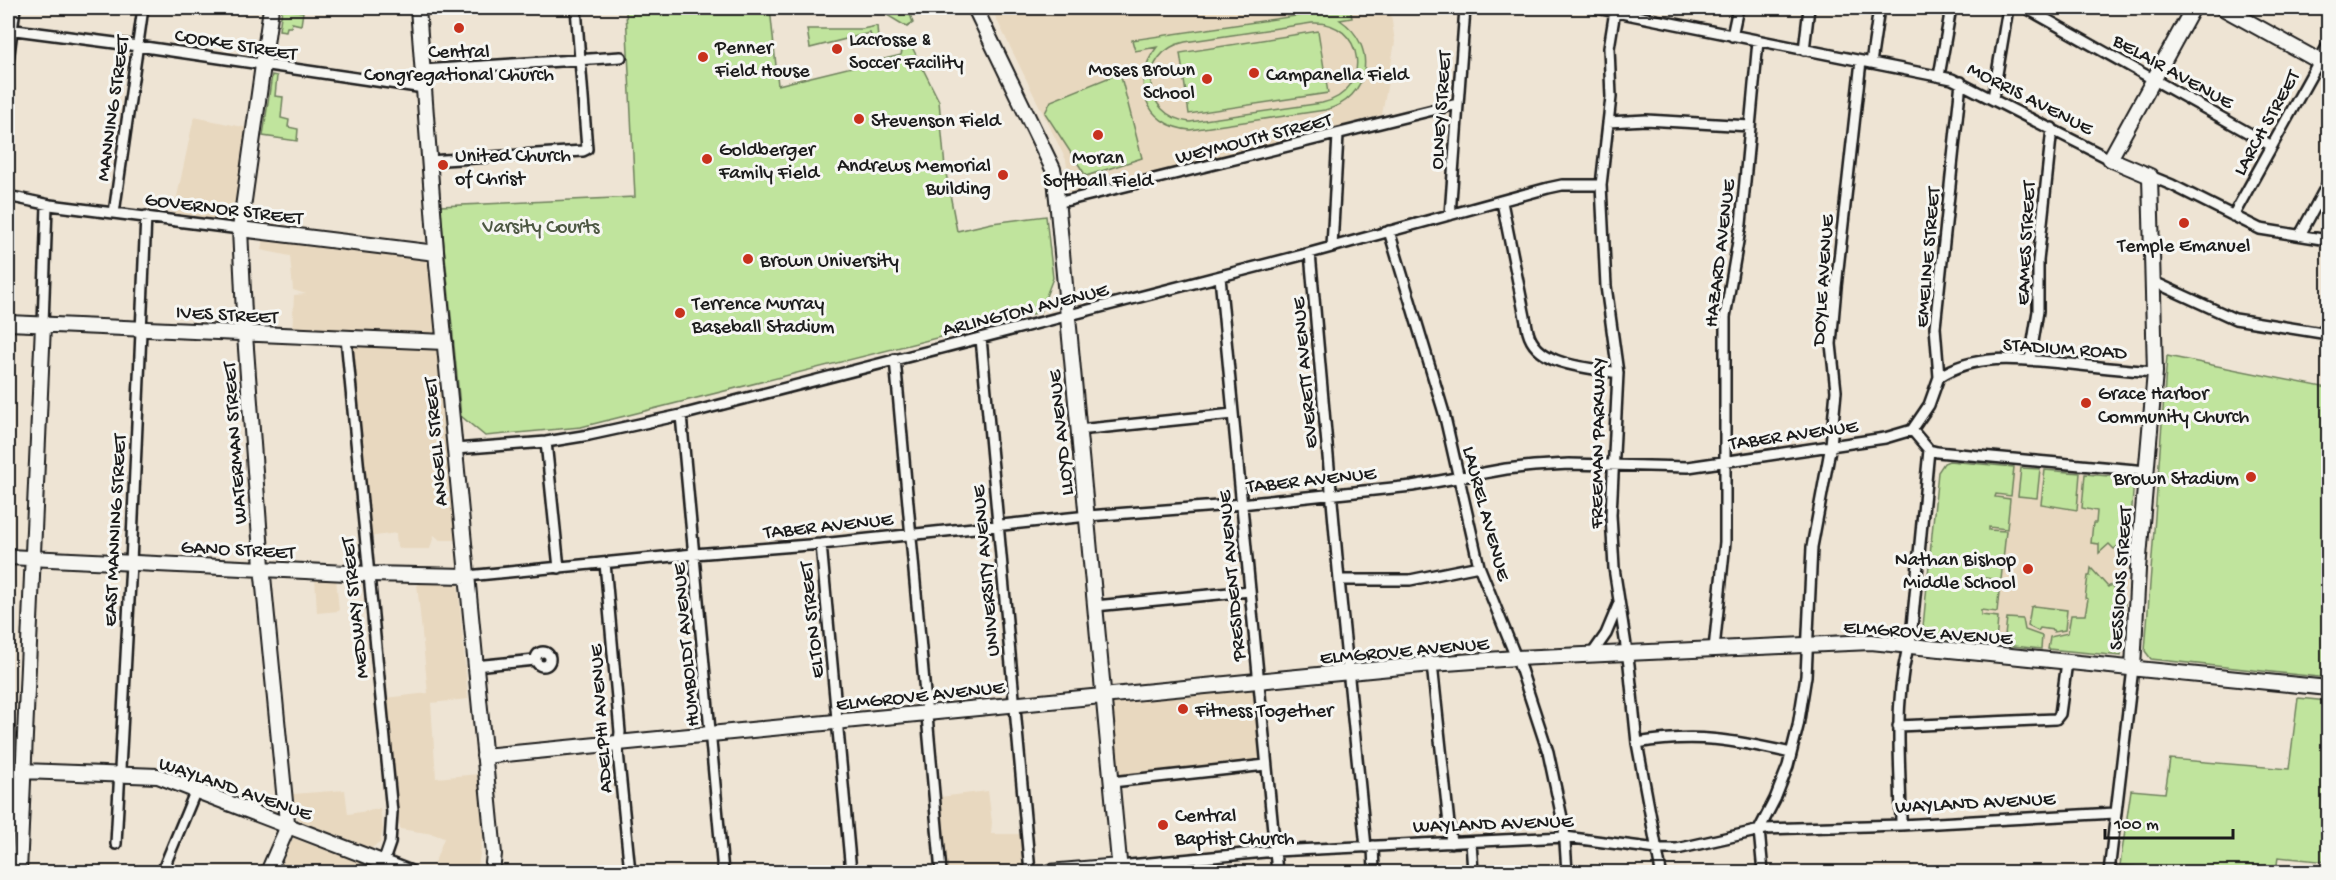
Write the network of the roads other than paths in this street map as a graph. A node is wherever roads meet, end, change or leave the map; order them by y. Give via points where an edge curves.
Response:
1 (15, 8) edge
2 (143, 8) edge
3 (271, 8) edge
4 (418, 8) edge
5 (576, 8) edge
6 (975, 8) edge
7 (1465, 8) edge
8 (1596, 8) edge
9 (1738, 8) edge
10 (1809, 8) edge
11 (1879, 8) edge
12 (1951, 8) edge
13 (2008, 8) edge
14 (2026, 8) edge
15 (2193, 8) edge
16 (2223, 8) edge
17 (1615, 11) junction
18 (10, 30) edge
19 (1732, 36) junction
20 (1758, 41) junction
21 (2328, 45) edge
22 (138, 46) junction
23 (1804, 50) junction
24 (621, 57) dead end
25 (580, 60) junction
26 (8, 61) edge
27 (1861, 61) junction
28 (1872, 63) junction
29 (2324, 63) edge
30 (263, 64) junction
31 (423, 70) junction
32 (1940, 76) junction
33 (2154, 79) junction
34 (1961, 82) junction
35 (424, 88) junction
36 (1993, 98) junction
37 (1457, 104) junction
38 (1608, 122) junction
39 (1750, 126) junction
40 (2052, 128) junction
41 (1338, 135) junction
42 (2272, 146) junction
43 (2110, 159) junction
44 (429, 162) junction
45 (2150, 176) junction
46 (2328, 183) edge
47 (1601, 185) junction
48 (8, 196) edge
49 (1057, 202) junction
50 (1502, 202) junction
51 (47, 205) junction
52 (114, 213) junction
53 (146, 216) junction
54 (1450, 216) junction
55 (2233, 216) junction
56 (240, 229) junction
57 (1389, 231) junction
58 (2300, 235) junction
59 (2328, 240) edge
60 (1332, 247) junction
61 (436, 254) junction
62 (1310, 254) junction
63 (1220, 277) junction
64 (2152, 281) junction
65 (1068, 315) junction
66 (8, 323) edge
67 (43, 325) junction
68 (140, 328) junction
69 (2328, 334) edge
70 (245, 335) junction
71 (346, 338) junction
72 (981, 339) junction
73 (445, 342) junction
74 (895, 359) junction
75 (2030, 360) junction
76 (2155, 372) junction
77 (1618, 373) junction
78 (1939, 377) junction
79 (1233, 414) junction
80 (681, 415) junction
81 (1078, 430) junction
82 (1912, 430) junction
83 (546, 442) junction
84 (1831, 445) junction
85 (455, 449) junction
86 (1929, 450) junction
87 (1726, 461) junction
88 (1613, 465) junction
89 (2147, 471) junction
90 (1460, 478) junction
91 (1331, 495) junction
92 (1241, 504) junction
93 (1088, 516) junction
94 (997, 525) junction
95 (910, 534) junction
96 (820, 544) junction
97 (694, 554) junction
98 (8, 557) edge
99 (33, 558) junction
100 (131, 563) junction
101 (605, 563) junction
102 (1479, 566) junction
103 (558, 568) junction
104 (263, 569) junction
105 (368, 574) junction
106 (467, 576) junction
107 (1339, 580) junction
108 (1250, 591) junction
109 (1619, 603) junction
110 (1095, 606) junction
111 (1807, 645) junction
112 (1908, 647) junction
113 (1714, 648) junction
114 (1627, 653) junction
115 (1592, 654) junction
116 (1516, 658) junction
117 (535, 660) dead end
118 (2067, 662) junction
119 (1432, 664) junction
120 (475, 666) junction
121 (2133, 668) junction
122 (1349, 673) junction
123 (1258, 681) junction
124 (2328, 688) edge
125 (1104, 697) junction
126 (1014, 704) junction
127 (927, 712) junction
128 (838, 721) junction
129 (1898, 726) junction
130 (711, 733) junction
131 (619, 742) junction
132 (1638, 743) junction
133 (1791, 753) junction
134 (484, 756) junction
135 (1266, 765) junction
136 (8, 770) edge
137 (23, 771) junction
138 (120, 774) junction
139 (1112, 782) junction
140 (196, 790) junction
141 (2115, 813) junction
142 (287, 824) junction
143 (1901, 825) junction
144 (1759, 830) junction
145 (1565, 837) junction
146 (1472, 842) junction
147 (1451, 843) junction
148 (116, 844) dead end
149 (1369, 847) junction
150 (1657, 849) junction
151 (1275, 851) junction
152 (382, 868) edge
153 (1119, 869) edge
154 (19, 873) edge
155 (162, 873) edge
156 (268, 873) edge
157 (408, 873) edge
158 (492, 873) edge
159 (630, 873) edge
160 (723, 873) edge
161 (851, 873) edge
162 (942, 873) edge
163 (1030, 873) edge
164 (1049, 873) edge
165 (1277, 873) edge
166 (1374, 873) edge
167 (1473, 873) edge
168 (1567, 873) edge
169 (1661, 873) edge
170 (1763, 873) edge
171 (2109, 873) edge

1 - 18 street
2 - 22 street, MANNING STREET
3 - 30 street, WATERMAN STREET
4 - 31 street, ANGELL STREET
5 - 25 street
6 - 49 street, LLOYD AVENUE via 1053,169
7 - 37 street, OLNEY STREET
8 - 17 street, MORRIS AVENUE
9 - 19 street
10 - 23 street
11 - 28 street
12 - 32 street
13 - 36 street
14 - 33 street, BELAIR AVENUE
15 - 33 street
16 - 29 street
17 - 19 street, MORRIS AVENUE
17 - 38 street, FREEMAN PARKWAY via 1609,48
18 - 22 street, COOKE STREET
18 - 26 street
19 - 20 street, MORRIS AVENUE
20 - 23 street, MORRIS AVENUE
20 - 39 street, HAZARD AVENUE
21 - 29 street, LARCH STREET
22 - 30 street, COOKE STREET
22 - 52 street, MANNING STREET
23 - 27 street, MORRIS AVENUE
24 - 25 street
25 - 31 street
25 - 44 street via 587,149
27 - 28 street, MORRIS AVENUE
27 - 84 street, DOYLE AVENUE via 1831,344 1836,391
28 - 32 street, MORRIS AVENUE
29 - 42 street, LARCH STREET
30 - 35 street, COOKE STREET
30 - 56 street, WATERMAN STREET
31 - 35 street, ANGELL STREET
32 - 34 street, MORRIS AVENUE
33 - 42 street, BELAIR AVENUE
33 - 43 street
34 - 36 street, MORRIS AVENUE
34 - 78 street, EMELINE STREET via 1935,327
35 - 44 street, ANGELL STREET
36 - 40 street, MORRIS AVENUE
37 - 41 street, WEYMOUTH STREET
37 - 54 street, OLNEY STREET
38 - 39 street via 1657,120
38 - 47 street, FREEMAN PARKWAY
39 - 87 street, HAZARD AVENUE via 1741,224 1725,317
40 - 43 street, MORRIS AVENUE
40 - 75 street, EAMES STREET via 2038,261 2038,311
41 - 49 street, WEYMOUTH STREET
41 - 60 street
42 - 55 street, LARCH STREET
43 - 45 street, MORRIS AVENUE
44 - 61 street, ANGELL STREET
45 - 55 street, MORRIS AVENUE
45 - 64 street, SESSIONS STREET
46 - 58 street
47 - 50 street, ARLINGTON AVENUE via 1562,185
47 - 77 street, FREEMAN PARKWAY via 1606,277
48 - 51 street, GOVERNOR STREET
49 - 65 street, LLOYD AVENUE
50 - 54 street, ARLINGTON AVENUE
50 - 77 street via 1528,332 1537,351 1568,364
51 - 52 street, GOVERNOR STREET
51 - 67 street
52 - 53 street, GOVERNOR STREET
53 - 56 street, GOVERNOR STREET
53 - 68 street, EAST MANNING STREET
54 - 57 street, ARLINGTON AVENUE
55 - 58 street, MORRIS AVENUE via 2266,231
56 - 61 street, GOVERNOR STREET
56 - 70 street, WATERMAN STREET
57 - 60 street, ARLINGTON AVENUE
57 - 90 street, LAUREL AVENUE
58 - 59 street, MORRIS AVENUE
60 - 62 street, ARLINGTON AVENUE
61 - 73 street, ANGELL STREET
62 - 63 street, ARLINGTON AVENUE
62 - 91 street, EVERETT AVENUE
63 - 65 street, ARLINGTON AVENUE
63 - 79 street, PRESIDENT AVENUE
64 - 69 street via 2235,320
64 - 76 street, SESSIONS STREET
65 - 72 street, ARLINGTON AVENUE
65 - 81 street, LLOYD AVENUE
66 - 67 street, IVES STREET
67 - 68 street, IVES STREET
67 - 99 street
68 - 70 street, IVES STREET
68 - 100 street, EAST MANNING STREET
70 - 71 street, IVES STREET
70 - 104 street, WATERMAN STREET
71 - 73 street, IVES STREET
71 - 105 street, MEDWAY STREET
72 - 74 street, ARLINGTON AVENUE
72 - 94 street, UNIVERSITY AVENUE
73 - 85 street, ANGELL STREET
74 - 80 street, ARLINGTON AVENUE
74 - 95 street
75 - 76 street, STADIUM ROAD
75 - 78 street, STADIUM ROAD via 1982,361
76 - 89 street, SESSIONS STREET
77 - 88 street, FREEMAN PARKWAY
78 - 82 street, EMELINE STREET via 1929,405
79 - 81 street
79 - 92 street, PRESIDENT AVENUE
80 - 83 street, ARLINGTON AVENUE
80 - 97 street, HUMBOLDT AVENUE
81 - 93 street, LLOYD AVENUE
82 - 84 street, TABER AVENUE
82 - 86 street
83 - 85 street, ARLINGTON AVENUE
83 - 103 street
84 - 87 street, TABER AVENUE
84 - 111 street, DOYLE AVENUE via 1813,537
85 - 106 street, ANGELL STREET
86 - 89 street
86 - 112 street
87 - 88 street, TABER AVENUE via 1688,467
87 - 113 street, HAZARD AVENUE via 1725,542
88 - 90 street, TABER AVENUE via 1534,466
88 - 109 street, FREEMAN PARKWAY via 1611,515
89 - 121 street, SESSIONS STREET
90 - 91 street, TABER AVENUE
90 - 102 street, LAUREL AVENUE
91 - 92 street, TABER AVENUE
91 - 107 street, EVERETT AVENUE
92 - 93 street, TABER AVENUE
92 - 108 street, PRESIDENT AVENUE
93 - 94 street, TABER AVENUE
93 - 110 street, LLOYD AVENUE
94 - 95 street, TABER AVENUE
94 - 126 street, UNIVERSITY AVENUE
95 - 96 street, TABER AVENUE
95 - 127 street
96 - 97 street, TABER AVENUE
96 - 128 street, ELTON STREET
97 - 101 street, TABER AVENUE
97 - 130 street, HUMBOLDT AVENUE
98 - 99 street, GANO STREET
99 - 100 street, GANO STREET
99 - 137 street
100 - 104 street, GANO STREET
100 - 138 street, EAST MANNING STREET
101 - 103 street, TABER AVENUE
101 - 131 street, ADELPHI AVENUE
102 - 107 street via 1410,580
102 - 116 street, LAUREL AVENUE
103 - 106 street, TABER AVENUE
104 - 105 street, GANO STREET
104 - 142 street, WATERMAN STREET
105 - 106 street, GANO STREET
105 - 152 street, MEDWAY STREET via 392,812 390,843
106 - 120 street, ANGELL STREET
107 - 122 street, EVERETT AVENUE
108 - 110 street
108 - 123 street, PRESIDENT AVENUE
109 - 114 street, FREEMAN PARKWAY
109 - 115 street via 1606,634
110 - 125 street, LLOYD AVENUE
111 - 112 street, ELMGROVE AVENUE via 1856,642
111 - 113 street, ELMGROVE AVENUE
111 - 133 street, DOYLE AVENUE via 1803,698
112 - 118 street, ELMGROVE AVENUE
112 - 129 street
113 - 114 street, ELMGROVE AVENUE
114 - 115 street, ELMGROVE AVENUE
114 - 132 street, FREEMAN PARKWAY
115 - 116 street, ELMGROVE AVENUE
116 - 119 street, ELMGROVE AVENUE
116 - 145 street, LAUREL AVENUE via 1548,752
117 - 120 street
118 - 121 street, ELMGROVE AVENUE
118 - 129 street via 2056,719
119 - 122 street, ELMGROVE AVENUE
119 - 147 street
120 - 134 street, ANGELL STREET
121 - 124 street, ELMGROVE AVENUE
121 - 141 street, SESSIONS STREET
122 - 123 street, ELMGROVE AVENUE
122 - 149 street, EVERETT AVENUE
123 - 125 street, ELMGROVE AVENUE
123 - 135 street, PRESIDENT AVENUE
125 - 126 street, ELMGROVE AVENUE
125 - 139 street, LLOYD AVENUE
126 - 127 street, ELMGROVE AVENUE
126 - 163 street, UNIVERSITY AVENUE
127 - 128 street, ELMGROVE AVENUE
127 - 162 street
128 - 130 street, ELMGROVE AVENUE
128 - 161 street, ELTON STREET
129 - 143 street
130 - 131 street, ELMGROVE AVENUE
130 - 160 street, HUMBOLDT AVENUE
131 - 134 street, ELMGROVE AVENUE
131 - 159 street, ADELPHI AVENUE
132 - 133 street via 1715,738
132 - 150 street, FREEMAN PARKWAY
133 - 144 street, DOYLE AVENUE
134 - 158 street, ANGELL STREET via 494,854
135 - 139 street
135 - 151 street, PRESIDENT AVENUE
136 - 137 street, WAYLAND AVENUE
137 - 138 street, WAYLAND AVENUE
137 - 154 street
138 - 140 street, WAYLAND AVENUE via 158,776
138 - 148 street, EAST MANNING STREET
139 - 153 street, LLOYD AVENUE
140 - 142 street, WAYLAND AVENUE
140 - 155 street
141 - 143 street, WAYLAND AVENUE
141 - 171 street, SESSIONS STREET
142 - 152 street, WAYLAND AVENUE
142 - 156 street, WATERMAN STREET
143 - 144 street, WAYLAND AVENUE
144 - 150 street, WAYLAND AVENUE via 1677,849
144 - 170 street
145 - 146 street, WAYLAND AVENUE
145 - 150 street, WAYLAND AVENUE
145 - 168 street, LAUREL AVENUE
146 - 147 street, WAYLAND AVENUE
146 - 167 street
147 - 149 street, WAYLAND AVENUE
149 - 151 street, WAYLAND AVENUE
149 - 166 street, EVERETT AVENUE
150 - 169 street, FREEMAN PARKWAY
151 - 153 street, WAYLAND AVENUE
151 - 165 street, PRESIDENT AVENUE
152 - 157 street, WAYLAND AVENUE
153 - 164 street, WAYLAND AVENUE

